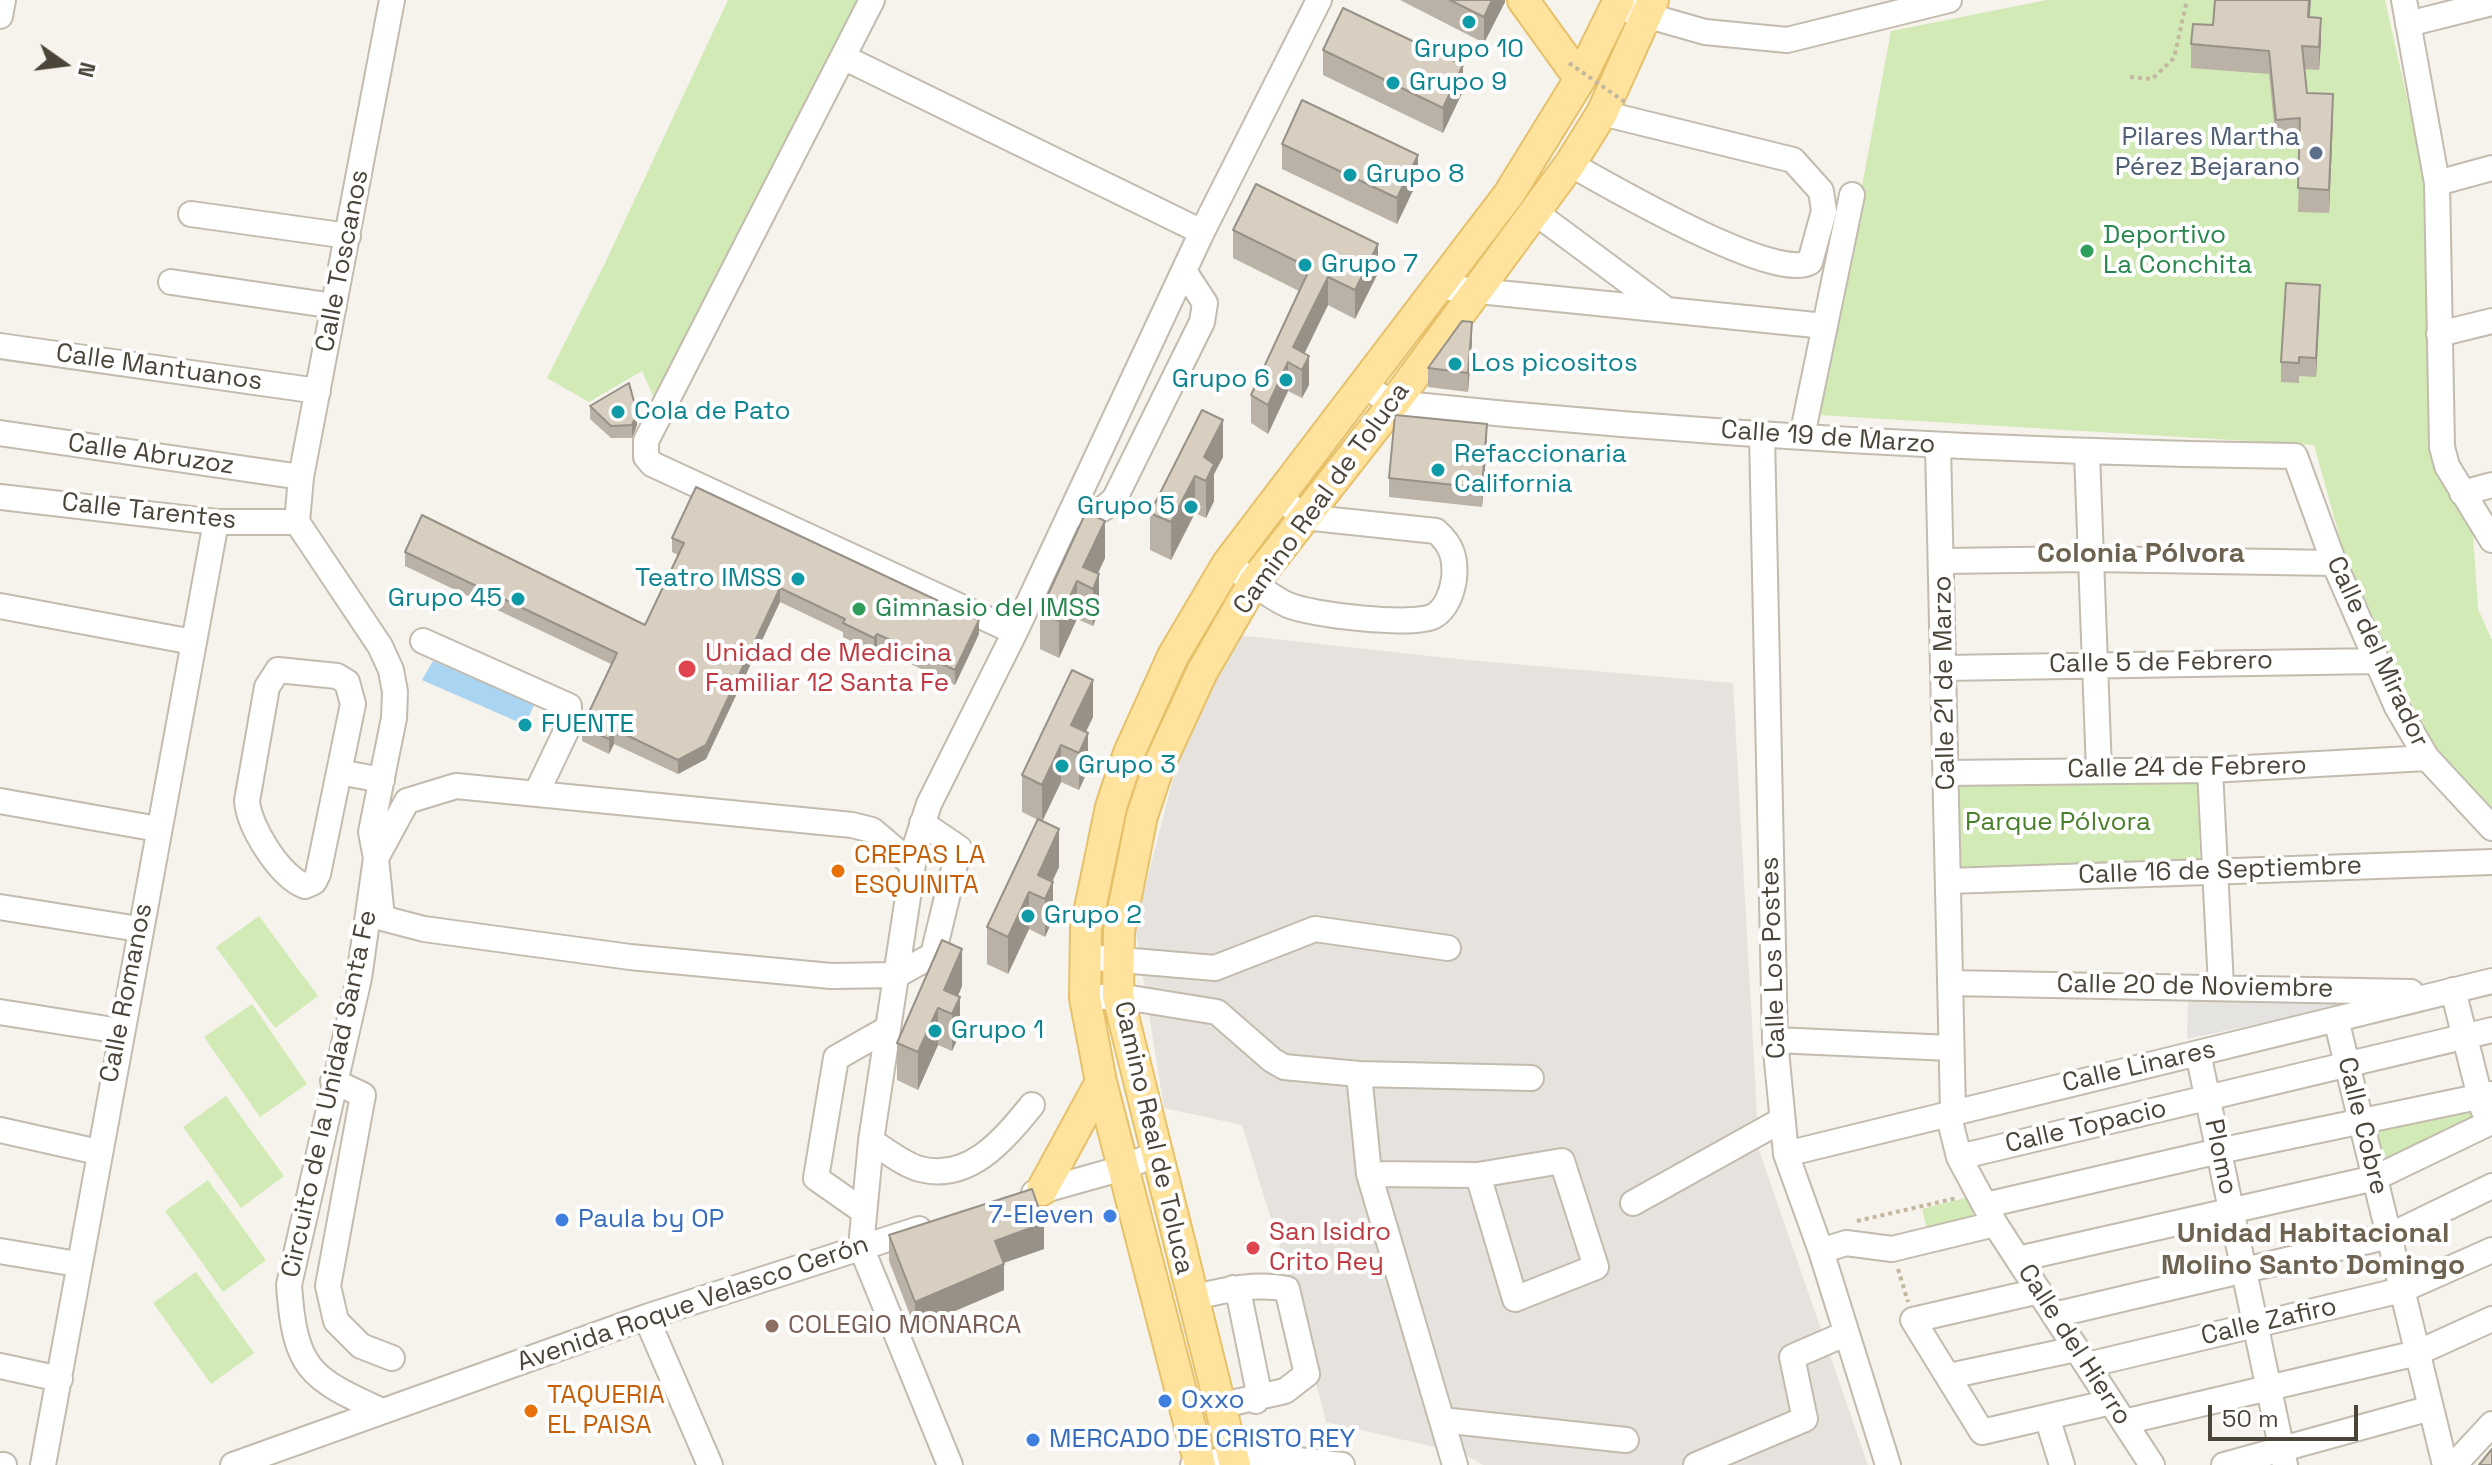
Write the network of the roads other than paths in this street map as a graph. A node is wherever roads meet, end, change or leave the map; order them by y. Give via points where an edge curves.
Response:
1 (3, 0) edge
2 (392, 0) edge
3 (872, 0) edge
4 (1319, 0) edge
5 (1523, 0) edge
6 (1949, 0) edge
7 (2404, 0) edge
8 (2492, 3) edge
9 (1618, 4) edge
10 (1910, 5) edge
11 (1651, 8) edge
12 (0, 16) edge
13 (2408, 24) junction
14 (843, 57) junction
15 (1575, 71) junction
16 (1613, 107) junction
17 (1558, 118) junction
18 (1578, 151) junction
19 (2492, 168) edge
20 (2437, 183) junction
21 (1852, 195) dead end
22 (1536, 213) junction
23 (191, 214) dead end
24 (1202, 232) junction
25 (348, 236) junction
26 (1184, 271) junction
27 (171, 282) dead end
28 (1439, 287) junction
29 (1475, 289) junction
30 (334, 306) junction
31 (1666, 310) junction
32 (2492, 321) edge
33 (1825, 326) junction
34 (2439, 334) junction
35 (0, 346) edge
36 (1364, 387) junction
37 (318, 391) junction
38 (1394, 403) junction
39 (0, 433) edge
40 (1762, 435) junction
41 (1802, 436) junction
42 (1938, 446) junction
43 (2087, 453) junction
44 (2295, 456) joint
45 (301, 477) junction
46 (2492, 485) edge
47 (2462, 493) junction
48 (0, 497) edge
49 (1279, 497) junction
50 (1070, 514) junction
51 (1304, 517) junction
52 (216, 522) junction
53 (297, 522) junction
54 (2492, 540) edge
55 (2091, 559) junction
56 (1943, 561) junction
57 (1228, 563) junction
58 (2334, 563) junction
59 (1254, 582) junction
60 (0, 606) edge
61 (1015, 632) junction
62 (423, 641) dead end
63 (193, 642) junction
64 (2377, 661) junction
65 (2095, 663) junction
66 (1944, 668) junction
67 (2427, 758) junction
68 (2099, 770) junction
69 (2210, 770) junction
70 (339, 772) junction
71 (1946, 773) junction
72 (382, 780) junction
73 (536, 794) junction
74 (0, 801) edge
75 (1111, 807) junction
76 (1142, 816) junction
77 (922, 823) junction
78 (2492, 828) edge
79 (158, 829) junction
80 (376, 858) junction
81 (2492, 862) edge
82 (912, 864) junction
83 (2214, 871) junction
84 (1949, 881) junction
85 (0, 907) edge
86 (139, 929) junction
87 (1448, 948) dead end
88 (1086, 957) junction
89 (1118, 958) junction
90 (897, 975) junction
91 (2492, 981) edge
92 (1950, 983) junction
93 (2221, 986) junction
94 (2447, 991) junction
95 (1118, 996) junction
96 (1085, 998) junction
97 (0, 1012) edge
98 (2336, 1019) junction
99 (887, 1029) junction
100 (2492, 1030) edge
101 (120, 1031) junction
102 (2464, 1036) junction
103 (1775, 1040) junction
104 (1950, 1048) junction
105 (2198, 1053) junction
106 (2347, 1065) junction
107 (1359, 1074) junction
108 (1531, 1078) dead end
109 (333, 1081) junction
110 (1101, 1082) junction
111 (2485, 1096) edge
112 (2207, 1098) junction
113 (1032, 1105) dead end
114 (1950, 1112) junction
115 (1782, 1120) junction
116 (2361, 1121) junction
117 (2490, 1126) edge
118 (0, 1130) edge
119 (871, 1141) junction
120 (2219, 1151) junction
121 (98, 1152) junction
122 (1155, 1154) junction
123 (1786, 1154) junction
124 (1959, 1157) junction
125 (1123, 1168) junction
126 (1369, 1174) junction
127 (1478, 1175) junction
128 (2375, 1178) junction
129 (2492, 1186) edge
130 (1042, 1190) junction
131 (1006, 1202) edge
132 (1633, 1203) dead end
133 (1987, 1208) junction
134 (2231, 1210) junction
135 (863, 1211) junction
136 (948, 1221) edge
137 (2389, 1236) junction
138 (861, 1247) junction
139 (2492, 1250) edge
140 (0, 1251) edge
141 (1821, 1251) junction
142 (2018, 1259) junction
143 (77, 1264) junction
144 (2244, 1270) junction
145 (289, 1285) junction
146 (328, 1286) junction
147 (1233, 1288) junction
148 (2402, 1290) junction
149 (2039, 1291) junction
150 (1191, 1298) junction
151 (2054, 1315) junction
152 (646, 1317) junction
153 (2492, 1319) edge
154 (2256, 1325) junction
155 (1845, 1334) junction
156 (2417, 1353) junction
157 (2082, 1357) junction
158 (392, 1358) dead end
159 (0, 1366) edge
160 (1949, 1376) junction
161 (60, 1379) junction
162 (2269, 1387) junction
163 (1256, 1401) junction
164 (1218, 1406) junction
165 (2431, 1408) junction
166 (382, 1411) junction
167 (2118, 1412) junction
168 (2047, 1417) junction
169 (1442, 1420) junction
170 (2492, 1424) edge
171 (1626, 1440) dead end
172 (284, 1457) edge
173 (2284, 1457) edge
174 (1234, 1461) edge
175 (2142, 1463) edge
176 (43, 1465) edge
177 (233, 1465) edge
178 (710, 1465) edge
179 (950, 1465) edge
180 (1197, 1465) edge
181 (1342, 1465) edge
182 (1455, 1465) edge
183 (1696, 1465) edge
184 (1888, 1465) edge
185 (2062, 1465) edge
186 (2224, 1465) edge
187 (2445, 1465) edge
188 (2454, 1465) edge

1 - 12 street
2 - 25 street, Calle Toscanos
3 - 14 street
4 - 24 street
5 - 15 main road
6 - 10 street
7 - 13 street
8 - 13 street
9 - 11 street
9 - 15 main road, Camino Real de Toluca
10 - 11 street via 1787,40 1731,36
11 - 16 main road, Camino Real de Toluca
13 - 20 street
14 - 24 street
14 - 61 street via 646,441 646,457
15 - 17 main road, Camino Real de Toluca
16 - 18 main road, Camino Real de Toluca
16 - 18 street via 1793,160 1821,191 1824,211 1810,262 1798,267 1712,239
17 - 18 main road
17 - 28 main road, Camino Real de Toluca
18 - 22 main road, Camino Real de Toluca
19 - 20 street
20 - 34 street
21 - 33 street
22 - 29 main road, Camino Real de Toluca
22 - 31 street
23 - 25 street
24 - 26 street
25 - 30 street, Calle Toscanos
26 - 50 street
26 - 50 street via 1205,303 1202,322 1115,498 1093,514
27 - 30 street
28 - 29 street
28 - 36 main road, Camino Real de Toluca
29 - 31 street
29 - 38 main road, Camino Real de Toluca
30 - 37 street, Calle Toscanos
31 - 33 street
32 - 34 street
33 - 41 street
34 - 47 street via 2442,447
35 - 37 street, Calle Mantuanos
36 - 38 street, Calle 19 de Marzo
36 - 49 main road, Camino Real de Toluca
37 - 45 street, Calle Toscanos
38 - 40 street, Calle 19 de Marzo
38 - 51 main road, Camino Real de Toluca
39 - 45 street, Calle Abruzoz
40 - 41 street, Calle 19 de Marzo
40 - 103 street, Calle Los Postes
41 - 42 street, Calle 19 de Marzo
42 - 43 street, Calle 19 de Marzo
42 - 56 street, Calle 21 de Marzo
43 - 44 street, Calle 19 de Marzo
43 - 55 street
44 - 58 street, Calle del Mirador
45 - 53 street, Calle Toscanos
46 - 47 street
47 - 54 street
48 - 52 street, Calle Tarentes
49 - 51 street
49 - 57 main road, Camino Real de Toluca
50 - 61 street
51 - 59 main road, Camino Real de Toluca
51 - 59 street via 1436,531 1449,543 1455,562 1448,602 1435,615 1418,621 1309,611 1276,599
52 - 53 street, Calle Tarentes
52 - 63 street, Calle Romanos
53 - 72 street, Circuito de la Unidad Santa Fe via 391,670 394,718
55 - 56 street
55 - 58 street
55 - 65 street
56 - 66 street, Calle 21 de Marzo
57 - 59 street
57 - 75 main road, Camino Real de Toluca via 1168,668
58 - 64 street, Calle del Mirador
59 - 76 main road, Camino Real de Toluca via 1202,672
60 - 63 street
61 - 77 street
62 - 73 street via 569,706 569,725
63 - 79 street, Calle Romanos
64 - 65 street, Calle 5 de Febrero
64 - 67 street, Calle del Mirador
65 - 66 street, Calle 5 de Febrero
65 - 68 street
66 - 71 street, Calle 21 de Marzo
67 - 69 street, Calle 24 de Febrero
67 - 78 street, Calle del Mirador
68 - 69 street, Calle 24 de Febrero
68 - 71 street, Calle 24 de Febrero
69 - 83 street
70 - 70 street via 318,874 305,886 275,858 248,816 267,687 278,670 337,676 347,682 353,704
70 - 72 street
71 - 84 street, Calle 21 de Marzo
72 - 80 street, Circuito de la Unidad Santa Fe via 371,832
73 - 80 street via 456,786 407,801
73 - 82 street via 852,825 872,830
74 - 79 street
75 - 76 main road
75 - 88 main road, Camino Real de Toluca via 1086,928
76 - 89 main road, Camino Real de Toluca
77 - 82 street
77 - 90 street via 959,848 933,955
79 - 86 street, Calle Romanos
80 - 90 street via 382,918 424,929 630,957 831,976
80 - 109 street, Circuito de la Unidad Santa Fe via 359,978
81 - 83 street, Calle 16 de Septiembre
82 - 90 street
83 - 84 street, Calle 16 de Septiembre
83 - 93 street
84 - 92 street, Calle 21 de Marzo
85 - 86 street
86 - 101 street, Calle Romanos
87 - 89 street via 1315,929 1215,968
88 - 89 street
88 - 96 main road, Camino Real de Toluca
89 - 95 main road, Camino Real de Toluca
90 - 99 street
91 - 94 street, Calle Linares
92 - 93 street, Calle 20 de Noviembre
92 - 104 street, Calle 21 de Marzo
93 - 94 street, Calle 20 de Noviembre
94 - 98 street, Calle Linares
94 - 102 street
95 - 96 street
95 - 107 street via 1217,1012 1284,1067
95 - 122 main road, Camino Real de Toluca
96 - 110 main road, Camino Real de Toluca
97 - 101 street
98 - 105 street, Calle Linares
98 - 106 street, Calle Cobre
99 - 119 street
99 - 135 street via 836,1058 816,1178
100 - 102 street, Calle Topacio
101 - 121 street, Calle Romanos
102 - 106 street, Calle Topacio
102 - 111 street
103 - 104 street
103 - 115 street, Calle Los Postes
104 - 114 street, Calle 21 de Marzo
105 - 112 street, Plomo
105 - 114 street, Calle Linares
106 - 112 street, Calle Topacio
106 - 116 street, Calle Cobre
107 - 108 street
107 - 126 street
109 - 145 street, Circuito de la Unidad Santa Fe
109 - 146 street via 363,1095
110 - 125 main road, Camino Real de Toluca
110 - 130 main road
111 - 116 street
111 - 117 street
112 - 120 street, Plomo
112 - 124 street, Calle Topacio
113 - 119 street via 1004,1139 975,1162 945,1172 918,1169
114 - 123 street, Calle Linares
114 - 124 street, Calle 21 de Marzo
115 - 123 street, Calle Los Postes
115 - 132 street
116 - 120 street
116 - 128 street, Calle Cobre
117 - 128 street
118 - 121 street
119 - 135 street
120 - 133 street
120 - 134 street, Plomo
121 - 143 street, Calle Romanos
122 - 125 street
122 - 150 main road, Camino Real de Toluca
123 - 141 street, Calle Los Postes
124 - 133 street, Calle del Hierro
125 - 130 street
125 - 180 main road, Camino Real de Toluca
126 - 127 street
126 - 169 street
127 - 127 street via 1562,1161 1596,1267 1515,1299
128 - 134 street
128 - 137 street, Calle Cobre
129 - 137 street
130 - 131 street
133 - 141 street via 1892,1249 1846,1243
133 - 142 street, Calle del Hierro
134 - 142 street
134 - 144 street, Plomo
135 - 138 street
136 - 138 street, Avenida Roque Velasco Cerón
137 - 144 street
137 - 148 street, Calle Cobre
138 - 152 street, Avenida Roque Velasco Cerón
138 - 179 street
139 - 148 street, Calle Zafiro
140 - 143 street
141 - 155 street, Calle Los Postes
142 - 149 street, Calle del Hierro
143 - 161 street, Calle Romanos
144 - 151 street
144 - 154 street, Plomo
145 - 146 street
145 - 166 street, Circuito de la Unidad Santa Fe via 292,1329 305,1360 326,1386
146 - 158 street via 336,1321 361,1346
147 - 150 street
147 - 163 street via 1258,1388
147 - 163 street via 1287,1289 1307,1374 1285,1391
148 - 154 street, Calle Zafiro
148 - 156 street, Calle Cobre
149 - 151 street, Calle del Hierro
149 - 160 street via 1913,1320
150 - 164 main road, Camino Real de Toluca
151 - 157 street, Calle del Hierro
152 - 166 street, Avenida Roque Velasco Cerón
152 - 178 street
153 - 156 street
154 - 157 street, Calle Zafiro
154 - 162 street, Plomo
155 - 183 street via 1792,1357 1805,1419
155 - 184 street, Calle Los Postes
156 - 162 street
156 - 165 street, Calle Cobre
157 - 160 street, Calle Zafiro
157 - 167 street, Calle del Hierro
159 - 161 street
160 - 168 street via 1982,1432
161 - 176 street, Calle Romanos
162 - 167 street
162 - 173 street, Plomo
163 - 164 street
164 - 174 main road, Camino Real de Toluca
165 - 173 street
165 - 187 street, Calle Cobre
166 - 172 street, Avenida Roque Velasco Cerón
167 - 168 street
167 - 175 street, Calle del Hierro
168 - 185 street
169 - 171 street
169 - 182 street
170 - 188 street
172 - 177 street, Avenida Roque Velasco Cerón
173 - 186 street
174 - 180 street
174 - 181 street via 1253,1455

